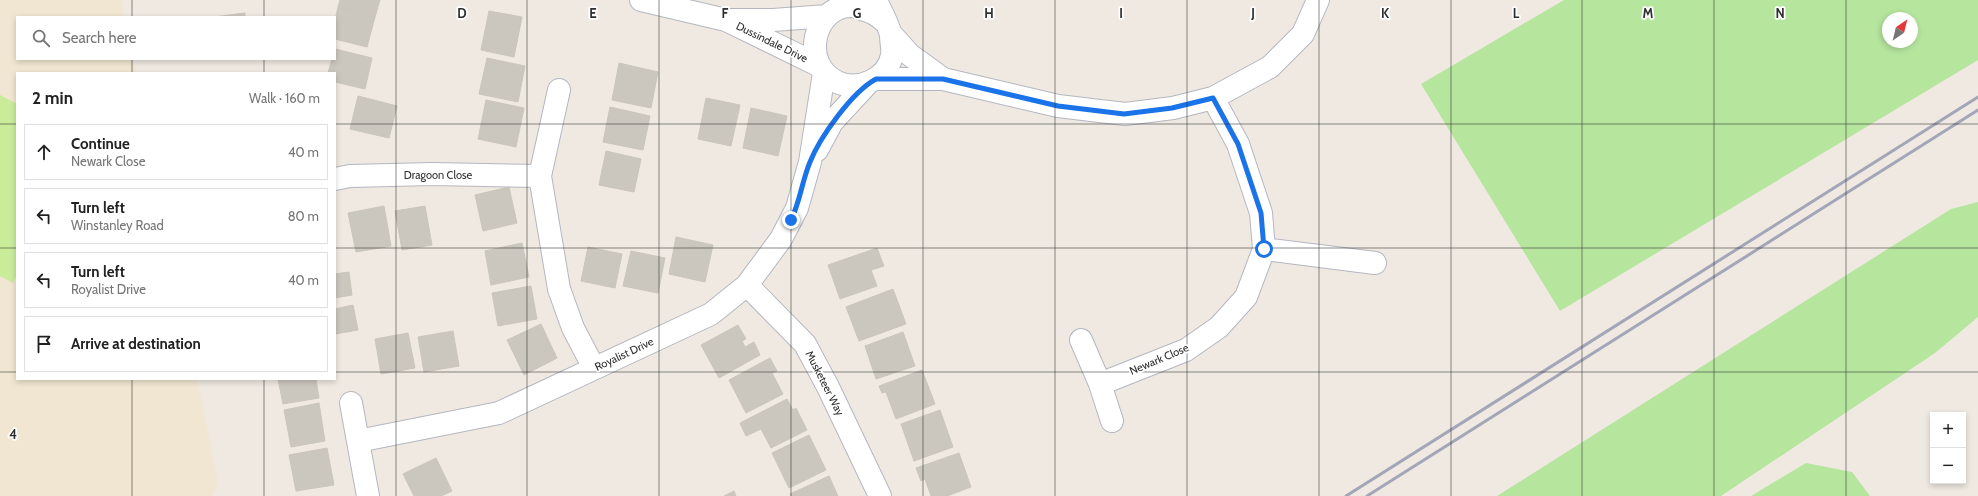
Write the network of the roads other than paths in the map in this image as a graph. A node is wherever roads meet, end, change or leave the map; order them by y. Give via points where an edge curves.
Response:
1 (641, 0) edge
2 (876, 0) edge
3 (1318, 0) edge
4 (834, 9) edge
5 (726, 20) junction
6 (888, 28) junction
7 (821, 69) junction
8 (943, 79) junction
9 (872, 81) junction
10 (559, 90) dead end
11 (1213, 98) junction
12 (810, 162) junction
13 (540, 176) junction
14 (336, 178) edge
15 (1264, 249) junction
16 (1375, 264) dead end
17 (747, 285) junction
18 (1081, 340) dead end
19 (594, 368) junction
20 (1100, 384) junction
21 (351, 403) dead end
22 (1112, 421) dead end
23 (358, 441) junction
24 (368, 496) edge
25 (880, 496) edge

1 - 5 street, Dussindale Drive
2 - 6 street
3 - 11 street via 1303,34 1270,67
4 - 5 street, Dussindale Drive via 773,20
4 - 6 street, Dussindale Drive via 853,6 877,14
4 - 7 street, Dussindale Drive via 815,37 815,56
5 - 7 street, Dussindale Drive
6 - 8 street via 910,55
6 - 9 street via 892,55 883,72
7 - 9 street, Dussindale Drive via 837,82 852,86
7 - 12 street, Royalist Drive
8 - 9 street, Dussindale Drive
8 - 11 street via 1058,106 1124,114 1172,108
9 - 12 street, Royalist Drive via 832,122
10 - 13 street
11 - 15 street, Newark Close via 1238,144 1261,213
12 - 17 street, Royalist Drive via 791,220 781,239
13 - 14 street, Dragoon Close via 432,174
13 - 19 street via 559,288 574,328
15 - 16 street
15 - 20 street, Newark Close via 1246,297 1219,327 1186,350
17 - 19 street, Royalist Drive via 711,314
17 - 25 street, Musketeer Way via 805,344
18 - 20 street
19 - 23 street, Royalist Drive via 499,413
20 - 22 street
21 - 23 street
23 - 24 street

